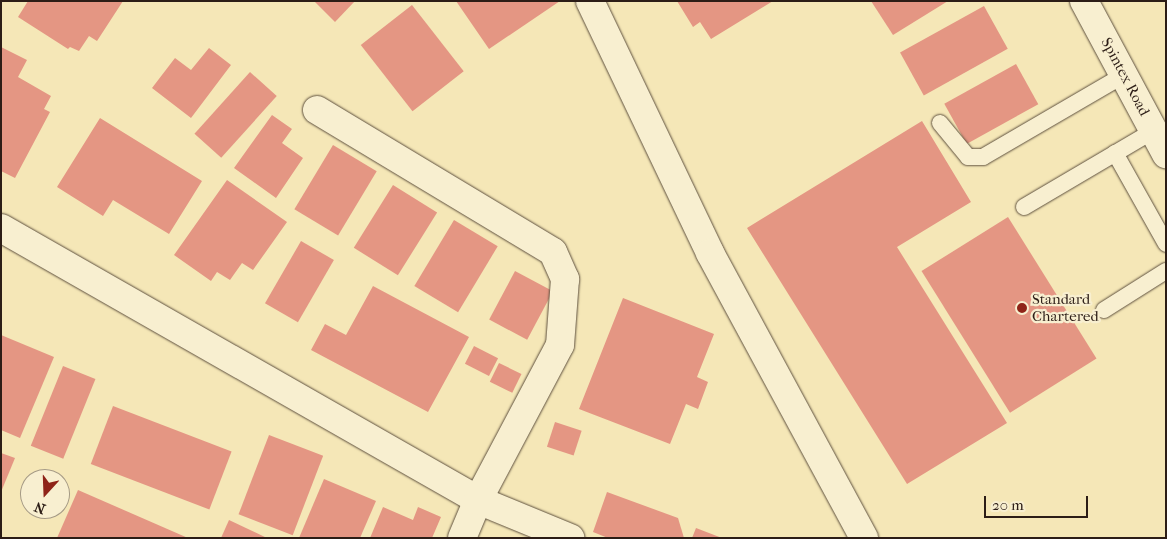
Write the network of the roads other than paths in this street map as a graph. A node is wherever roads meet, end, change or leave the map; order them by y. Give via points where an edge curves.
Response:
1 (590, 1) edge
2 (1084, 1) edge
3 (1124, 75) junction
4 (318, 110) dead end
5 (940, 123) dead end
6 (1160, 142) edge
7 (1115, 153) junction
8 (1024, 206) dead end
9 (1, 228) edge
10 (1166, 244) edge
11 (1166, 271) edge
12 (1104, 310) dead end
13 (478, 500) junction
14 (462, 538) edge
15 (570, 538) edge
16 (864, 538) edge

1 - 16 street via 710,253
2 - 3 street, Spintex Road
3 - 5 lane via 983,157 968,157
3 - 6 street, Spintex Road
4 - 13 street via 553,252 566,279 560,345
6 - 7 lane
7 - 8 lane
7 - 10 lane
9 - 13 street
11 - 12 lane
13 - 14 street
13 - 15 street

